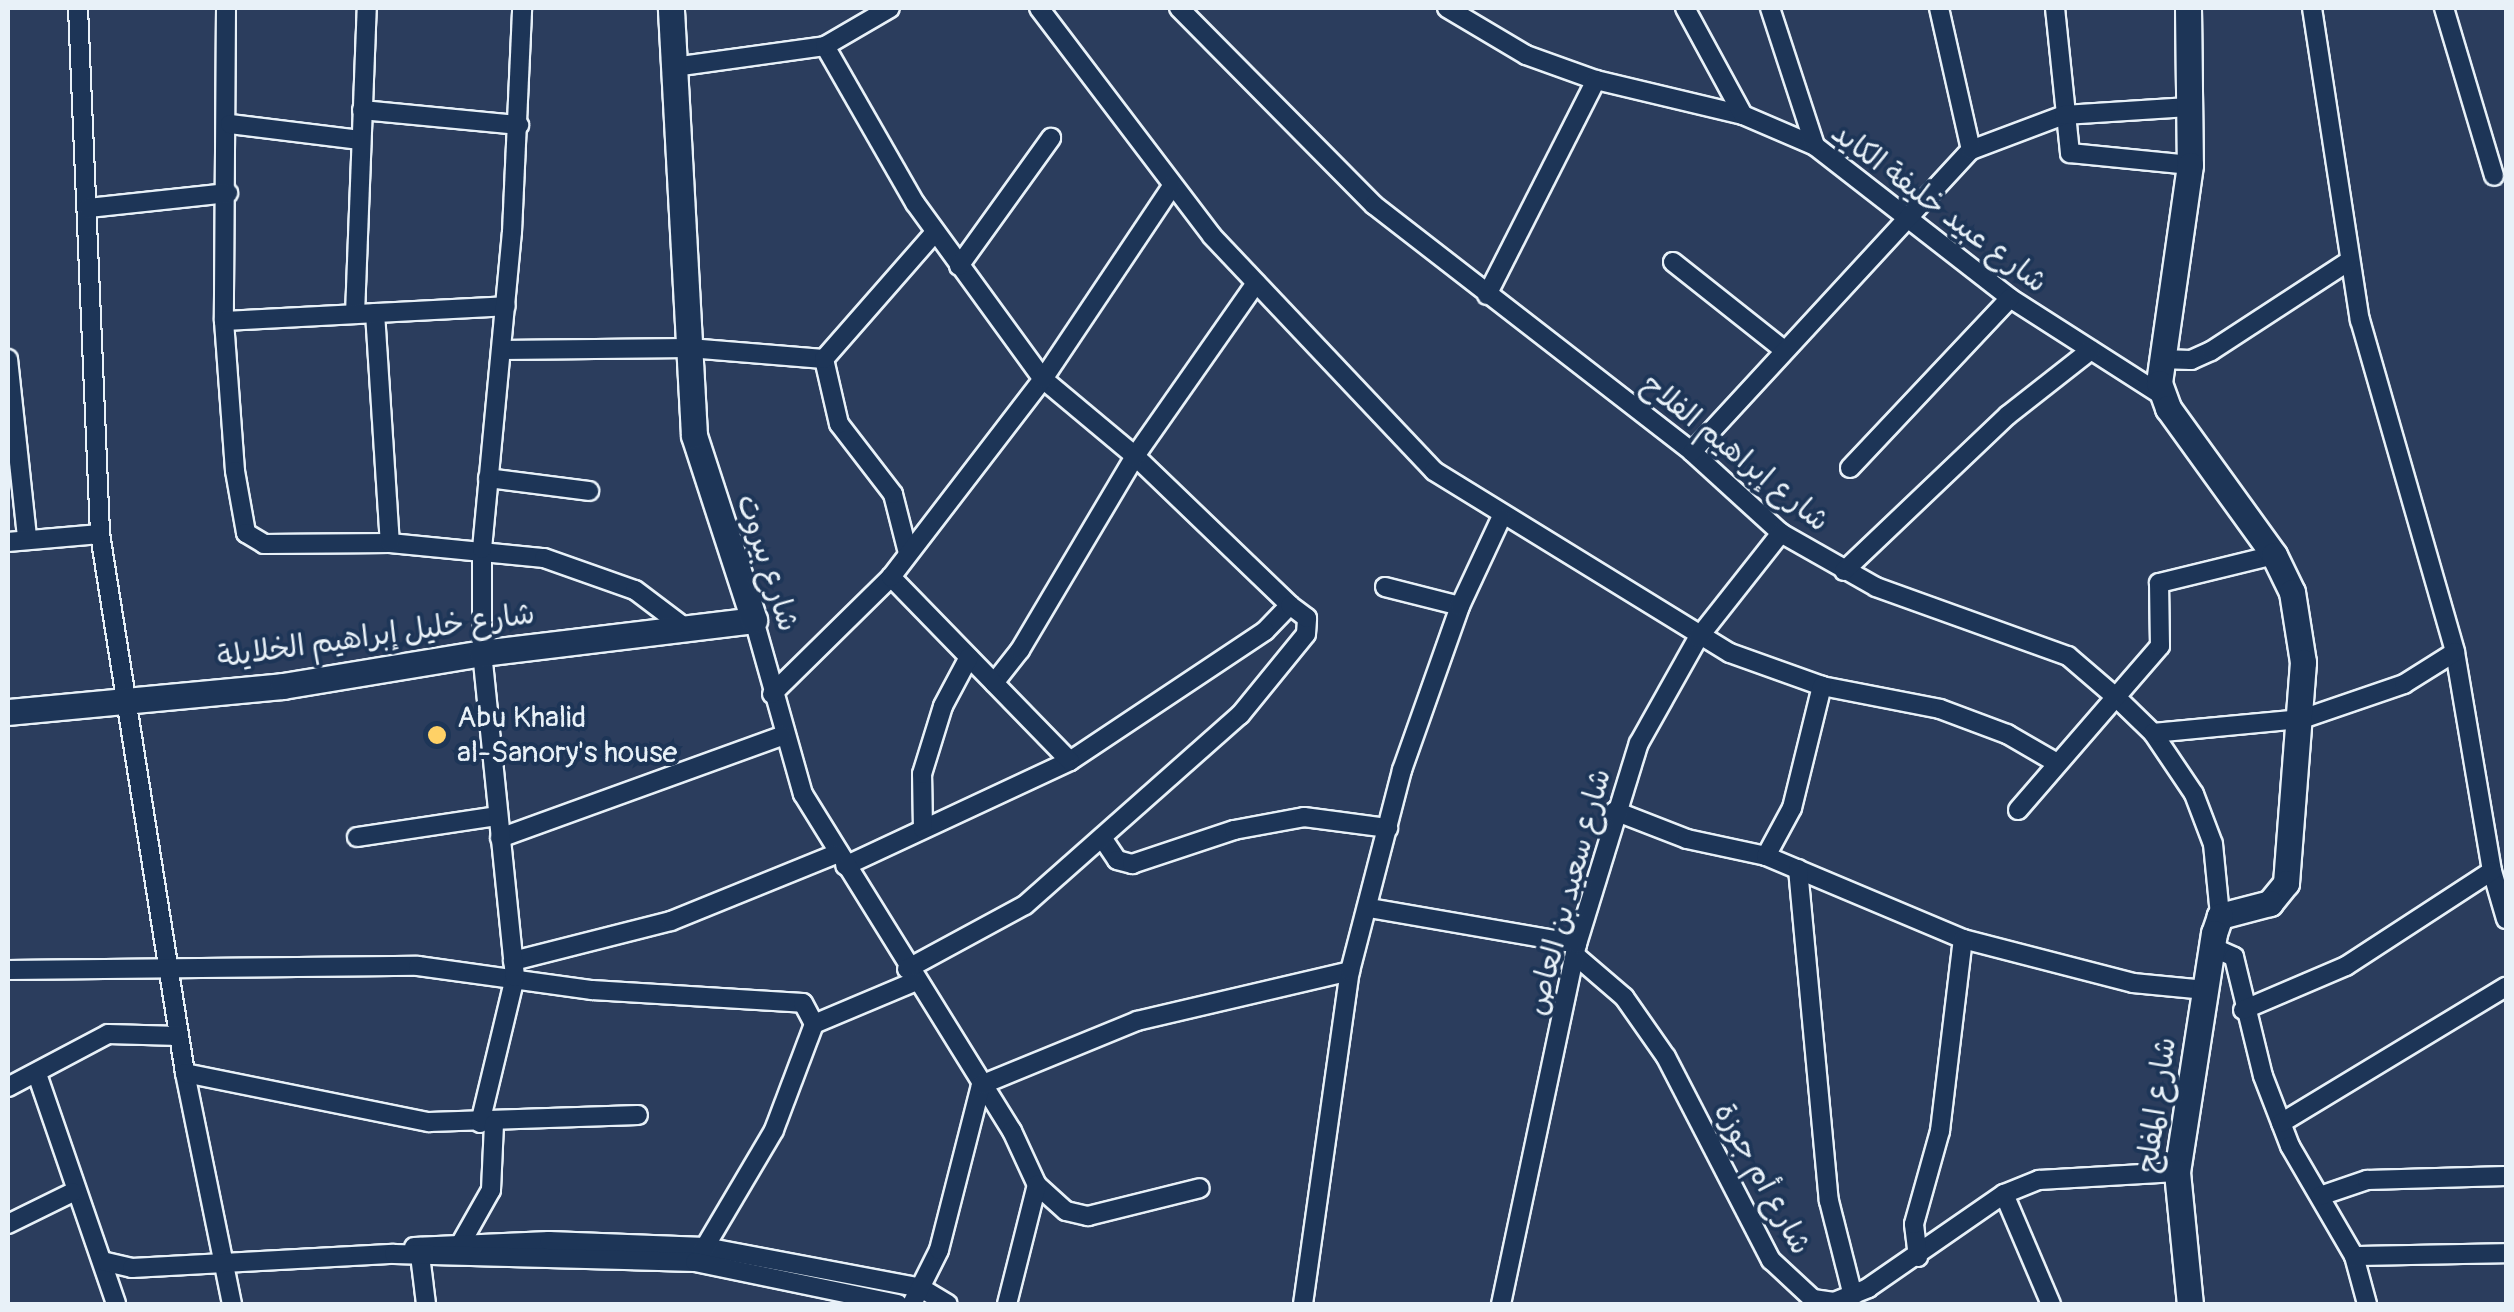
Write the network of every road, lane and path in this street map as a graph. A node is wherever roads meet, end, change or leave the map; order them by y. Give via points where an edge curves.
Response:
1 (78, 8) edge
2 (226, 8) edge
3 (367, 8) edge
4 (522, 8) edge
5 (670, 8) edge
6 (890, 8) edge
7 (1039, 8) edge
8 (1179, 8) edge
9 (1447, 8) edge
10 (1684, 8) edge
11 (1770, 8) edge
12 (1939, 8) edge
13 (2056, 8) edge
14 (2188, 8) edge
15 (2312, 8) edge
16 (2444, 8) edge
17 (825, 46) junction
18 (674, 67) junction
19 (1596, 80) junction
20 (2189, 107) junction
21 (362, 110) junction
22 (2064, 114) junction
23 (1742, 115) junction
24 (230, 124) junction
25 (519, 125) junction
26 (1051, 138) dead end
27 (360, 140) junction
28 (1815, 146) junction
29 (1971, 150) junction
30 (2190, 166) junction
31 (2494, 176) dead end
32 (1172, 186) junction
33 (228, 193) junction
34 (88, 208) junction
35 (1907, 219) junction
36 (935, 232) junction
37 (2348, 260) junction
38 (1673, 262) dead end
39 (959, 266) junction
40 (1256, 283) junction
41 (1487, 295) junction
42 (2010, 298) junction
43 (506, 306) junction
44 (375, 313) junction
45 (355, 314) junction
46 (224, 320) junction
47 (690, 348) junction
48 (502, 350) junction
49 (1784, 350) junction
50 (2091, 350) junction
51 (8, 359) edge
52 (824, 359) junction
53 (2160, 359) junction
54 (1043, 379) junction
55 (2163, 396) junction
56 (1692, 452) junction
57 (1136, 456) junction
58 (1850, 468) dead end
59 (488, 478) junction
60 (588, 491) dead end
61 (1502, 518) junction
62 (100, 534) junction
63 (1781, 534) junction
64 (17, 539) edge
65 (390, 543) junction
66 (482, 550) junction
67 (908, 553) junction
68 (2274, 555) junction
69 (1844, 571) junction
70 (892, 577) junction
71 (1385, 587) dead end
72 (1290, 605) junction
73 (1460, 606) junction
74 (754, 620) junction
75 (684, 627) junction
76 (1698, 638) junction
77 (482, 652) junction
78 (2455, 652) junction
79 (969, 657) junction
80 (994, 683) junction
81 (1822, 686) junction
82 (772, 694) junction
83 (2118, 699) junction
84 (124, 700) junction
85 (8, 712) edge
86 (2302, 719) junction
87 (2153, 733) junction
88 (782, 736) junction
89 (1070, 760) junction
90 (2057, 763) junction
91 (2018, 810) dead end
92 (1615, 811) junction
93 (497, 816) junction
94 (1388, 828) junction
95 (924, 829) junction
96 (357, 837) dead end
97 (500, 838) junction
98 (1103, 838) junction
99 (1766, 856) junction
100 (840, 860) junction
101 (1798, 869) junction
102 (2492, 871) junction
103 (1369, 908) junction
104 (2220, 916) junction
105 (2506, 920) edge
106 (1963, 939) junction
107 (2212, 948) junction
108 (1576, 950) junction
109 (171, 968) junction
110 (514, 968) junction
111 (8, 970) edge
112 (1350, 971) junction
113 (911, 976) junction
114 (2506, 987) edge
115 (2206, 990) junction
116 (2243, 1010) junction
117 (814, 1024) junction
118 (179, 1036) junction
119 (185, 1073) junction
120 (37, 1074) junction
121 (981, 1085) junction
122 (8, 1087) edge
123 (638, 1115) dead end
124 (2281, 1123) junction
125 (487, 1124) junction
126 (2177, 1172) junction
127 (2506, 1176) edge
128 (1036, 1184) junction
129 (1200, 1188) dead end
130 (74, 1192) junction
131 (2004, 1194) junction
132 (2320, 1196) junction
133 (8, 1224) edge
134 (461, 1242) junction
135 (420, 1252) junction
136 (2506, 1253) edge
137 (700, 1255) junction
138 (2354, 1256) junction
139 (1918, 1257) junction
140 (223, 1258) junction
141 (102, 1261) junction
142 (132, 1268) junction
143 (916, 1296) edge
144 (1866, 1296) edge
145 (114, 1298) edge
146 (232, 1304) edge
147 (426, 1304) edge
148 (898, 1304) edge
149 (948, 1304) edge
150 (1007, 1304) edge
151 (1303, 1304) edge
152 (1501, 1304) edge
153 (2052, 1304) edge
154 (2190, 1304) edge
155 (2367, 1304) edge

1 - 34 street
2 - 24 street
3 - 21 street
4 - 25 street
5 - 18 street, شارع بيروت
6 - 17 street
7 - 32 street
8 - 41 street, شارع إبراهيم الفلاح via 1336,170
9 - 19 street, شارع عبيد خليفة الكايد via 1526,55
10 - 23 street
11 - 28 street
12 - 29 street
13 - 22 street
14 - 20 street
15 - 37 street
16 - 31 street
17 - 18 street
17 - 36 street
18 - 47 street, شارع بيروت
19 - 23 street, شارع عبيد خليفة الكايد
19 - 41 street
20 - 22 street
20 - 30 street
21 - 25 street
21 - 27 street
22 - 29 street
22 - 30 street via 2066,142 2079,159
23 - 28 street, شارع عبيد خليفة الكايد
24 - 27 street
24 - 33 street
25 - 43 street
26 - 39 street
27 - 45 street
28 - 35 street, شارع عبيد خليفة الكايد
29 - 35 street
30 - 53 street
32 - 40 street
32 - 54 street
33 - 34 street
33 - 46 street
34 - 62 street
35 - 42 street, شارع عبيد خليفة الكايد
35 - 49 street
36 - 39 street
36 - 52 street
37 - 53 street via 2210,351 2191,360
37 - 78 street
38 - 49 street
39 - 54 street
40 - 57 street
40 - 61 street via 1434,471
41 - 56 street, شارع إبراهيم الفلاح
42 - 50 street, شارع عبيد خليفة الكايد
42 - 58 street
43 - 44 street
43 - 48 street
44 - 45 street
44 - 65 street
45 - 46 street
46 - 65 street via 246,533 264,544
47 - 48 street
47 - 52 street
47 - 74 street, شارع بيروت via 700,464
48 - 59 street
49 - 56 street
50 - 55 street, شارع عبيد خليفة الكايد
50 - 69 street via 2008,415
51 - 64 street
52 - 67 street via 839,424 892,494
53 - 55 street
54 - 57 street
54 - 67 street
55 - 68 street
56 - 63 street, شارع إبراهيم الفلاح
57 - 72 street
57 - 80 street
59 - 60 street
59 - 66 street
61 - 73 street
61 - 76 street
62 - 64 street
62 - 84 street
63 - 69 street, شارع إبراهيم الفلاح
63 - 76 street, شارع سعيد بن العاص
65 - 66 street
66 - 75 street via 596,573 635,590
66 - 77 street
67 - 70 street
68 - 83 street via 2159,584 2160,646
68 - 86 street via 2292,592 2300,631
69 - 83 street, شارع إبراهيم الفلاح via 2068,656
70 - 79 street
70 - 82 street
71 - 73 street
72 - 89 street via 1264,630
72 - 98 street via 1309,625 1271,680
73 - 94 street
74 - 75 street, شارع خليل إبراهيم الخلايلة
74 - 82 street, شارع بيروت
75 - 77 street, شارع خليل إبراهيم الخلايلة
76 - 81 street
76 - 92 street, شارع سعيد بن العاص via 1639,744
77 - 84 street, شارع خليل إبراهيم الخلايلة via 282,686
77 - 93 street
78 - 86 street via 2404,684
78 - 102 street
79 - 80 street
79 - 95 street via 943,706 922,774
80 - 89 street
81 - 90 street via 1940,709 2008,734
81 - 99 street via 1792,808
82 - 88 street, شارع بيروت
83 - 87 street, شارع إبراهيم الفلاح
83 - 90 street
84 - 85 street, شارع خليل إبراهيم الخلايلة
84 - 109 street
86 - 87 street
86 - 104 street via 2286,883 2270,902
87 - 104 street, شارع إبراهيم الفلاح via 2194,794 2214,844
88 - 97 street
88 - 100 street, شارع بيروت via 803,794
89 - 95 street
90 - 91 street
92 - 99 street via 1687,839
92 - 108 street, شارع سعيد بن العاص
93 - 96 street
93 - 97 street
94 - 98 street via 1304,817 1234,830 1132,864 1117,860
94 - 103 street
95 - 100 street
97 - 110 street
98 - 113 street via 1025,905
99 - 101 street
100 - 110 street
100 - 113 street, شارع بيروت
101 - 106 street
101 - 144 street via 1828,1201
102 - 105 street
102 - 116 street via 2346,966
103 - 108 street
103 - 112 street
104 - 107 street, شارع المفلح
106 - 115 street via 2133,983
106 - 139 street via 1940,1131 1914,1224
107 - 115 street, شارع المفلح
107 - 116 street via 2234,958
108 - 144 street, شارع أم جوزة via 1624,997 1666,1057 1771,1260 1813,1299
108 - 152 street, شارع سعيد بن العاص
109 - 110 street
109 - 111 street
109 - 118 street
110 - 117 street via 592,990 803,1002
110 - 125 street
112 - 121 street via 1137,1021
112 - 151 street
113 - 117 street
113 - 121 street, شارع بيروت
114 - 124 street
115 - 126 street, شارع المفلح
116 - 124 street
117 - 137 street via 774,1130
118 - 119 street
118 - 120 street via 116,1032
119 - 125 street via 398,1119
119 - 140 street
120 - 122 street
120 - 130 street
121 - 128 street, شارع بيروت
121 - 143 street via 938,1250
123 - 125 street
124 - 132 street
125 - 134 street via 491,1190
126 - 131 street via 2081,1174
126 - 154 street, شارع المفلح
127 - 132 street via 2367,1180
128 - 129 street via 1066,1210 1088,1216
128 - 150 street
130 - 133 street
130 - 141 street
131 - 139 street
131 - 153 street
132 - 138 street
134 - 135 street
134 - 137 street
135 - 137 street
135 - 140 street
135 - 147 street
136 - 138 street
137 - 143 street
137 - 148 street
138 - 155 street
139 - 144 street
140 - 142 street
140 - 146 street
141 - 142 street
141 - 145 street
142 - 145 street
143 - 149 street

